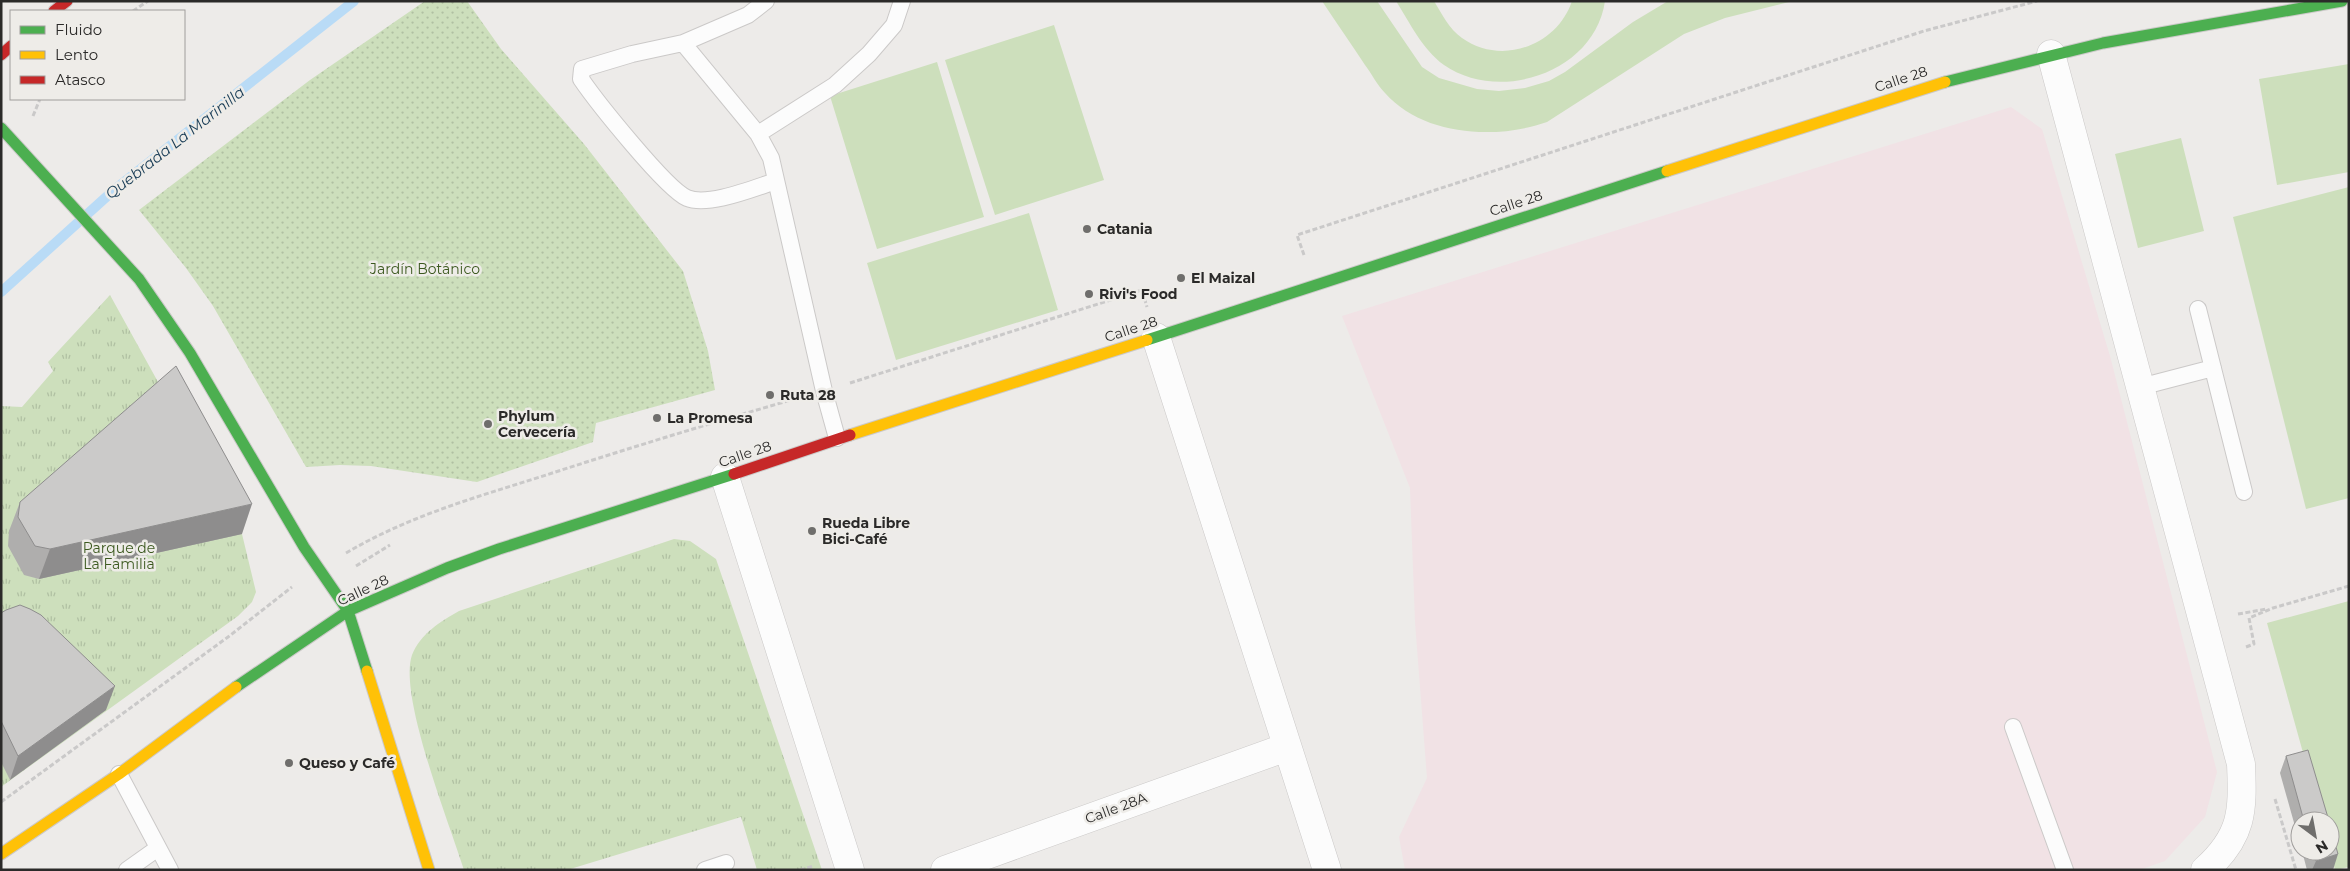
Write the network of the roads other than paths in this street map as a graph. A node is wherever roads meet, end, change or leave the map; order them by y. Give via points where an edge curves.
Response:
1 (67, 1) edge
2 (766, 1) edge
3 (902, 1) edge
4 (2342, 1) edge
5 (55, 10) edge
6 (684, 43) junction
7 (2051, 54) junction
8 (1, 128) edge
9 (758, 134) junction
10 (776, 181) junction
11 (2198, 309) dead end
12 (1156, 337) junction
13 (2213, 368) junction
14 (2140, 387) junction
15 (837, 438) junction
16 (725, 477) junction
17 (2244, 492) dead end
18 (348, 612) junction
19 (2014, 727) dead end
20 (1287, 747) junction
21 (118, 774) junction
22 (158, 848) junction
23 (1, 854) edge
24 (726, 863) dead end
25 (126, 870) edge
26 (170, 870) edge
27 (429, 870) edge
28 (705, 870) edge
29 (850, 870) edge
30 (944, 870) edge
31 (1327, 870) edge
32 (2065, 870) edge
33 (2205, 870) edge

1 - 5 main road
2 - 6 lane via 748,16
3 - 9 lane via 894,25 869,54 835,84
4 - 7 main road, Calle 28
6 - 9 lane
6 - 10 lane via 582,69 581,79 668,184 687,198 707,200
7 - 12 main road, Calle 28 via 1924,88
7 - 14 street
8 - 18 main road via 139,279 190,353 304,547
9 - 10 lane via 770,158
10 - 15 lane
11 - 13 lane
12 - 15 main road, Calle 28
12 - 20 street
13 - 14 lane
13 - 17 lane
14 - 33 street via 2241,764 2242,805 2234,836
15 - 16 main road, Calle 28
16 - 18 main road, Calle 28 via 499,549
16 - 29 street
18 - 21 main road, Calle 28 via 203,710
18 - 27 main road
19 - 32 lane
20 - 30 street, Calle 28A
20 - 31 street
21 - 22 lane
21 - 23 main road, Calle 28
22 - 25 lane
22 - 26 lane
24 - 28 lane

